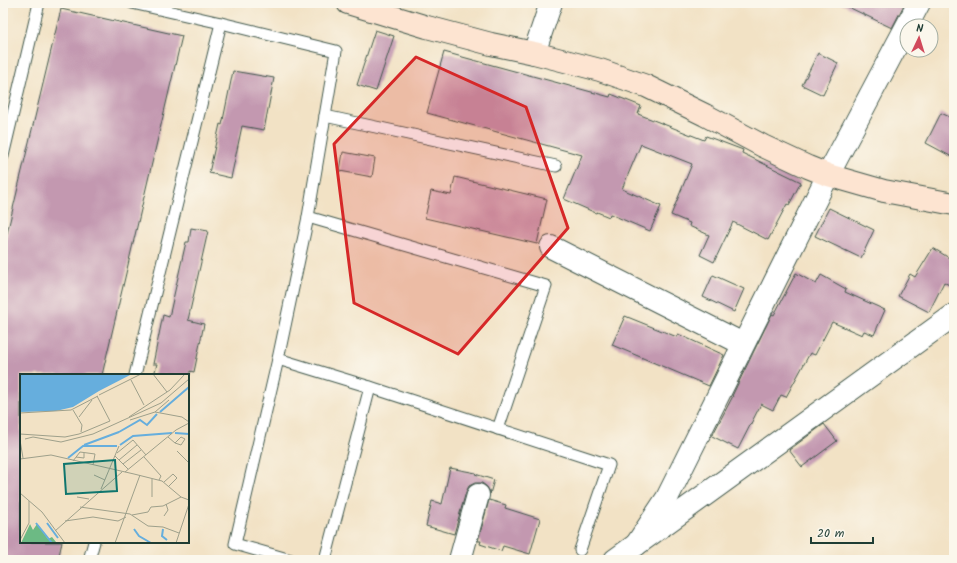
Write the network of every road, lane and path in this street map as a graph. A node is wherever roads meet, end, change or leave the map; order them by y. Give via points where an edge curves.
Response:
1 (39, 3) edge
2 (132, 3) edge
3 (348, 3) edge
4 (551, 3) edge
5 (919, 3) edge
6 (221, 23) junction
7 (534, 53) junction
8 (326, 116) junction
9 (3, 156) edge
10 (556, 166) dead end
11 (828, 175) junction
12 (954, 204) edge
13 (308, 217) junction
14 (550, 248) dead end
15 (954, 315) edge
16 (744, 344) junction
17 (278, 359) junction
18 (135, 374) edge
19 (370, 387) junction
20 (498, 429) junction
21 (478, 495) dead end
22 (94, 543) edge
23 (636, 545) junction
24 (580, 550) dead end
25 (89, 560) edge
26 (291, 560) edge
27 (325, 560) edge
28 (460, 560) edge
29 (615, 560) edge

1 - 9 lane
2 - 6 lane
3 - 7 street via 490,44
4 - 7 street
5 - 11 street
6 - 8 lane via 336,51
6 - 18 lane
7 - 11 street via 600,70 646,86 763,146
8 - 10 lane
8 - 13 lane
11 - 12 street via 884,191
11 - 16 street
13 - 17 lane
13 - 20 lane via 546,286
14 - 16 street
15 - 23 street
16 - 23 street via 667,498
17 - 19 lane
17 - 26 lane via 235,544
19 - 20 lane
19 - 27 lane
20 - 24 lane via 609,465
21 - 28 street
22 - 25 lane
23 - 29 street

